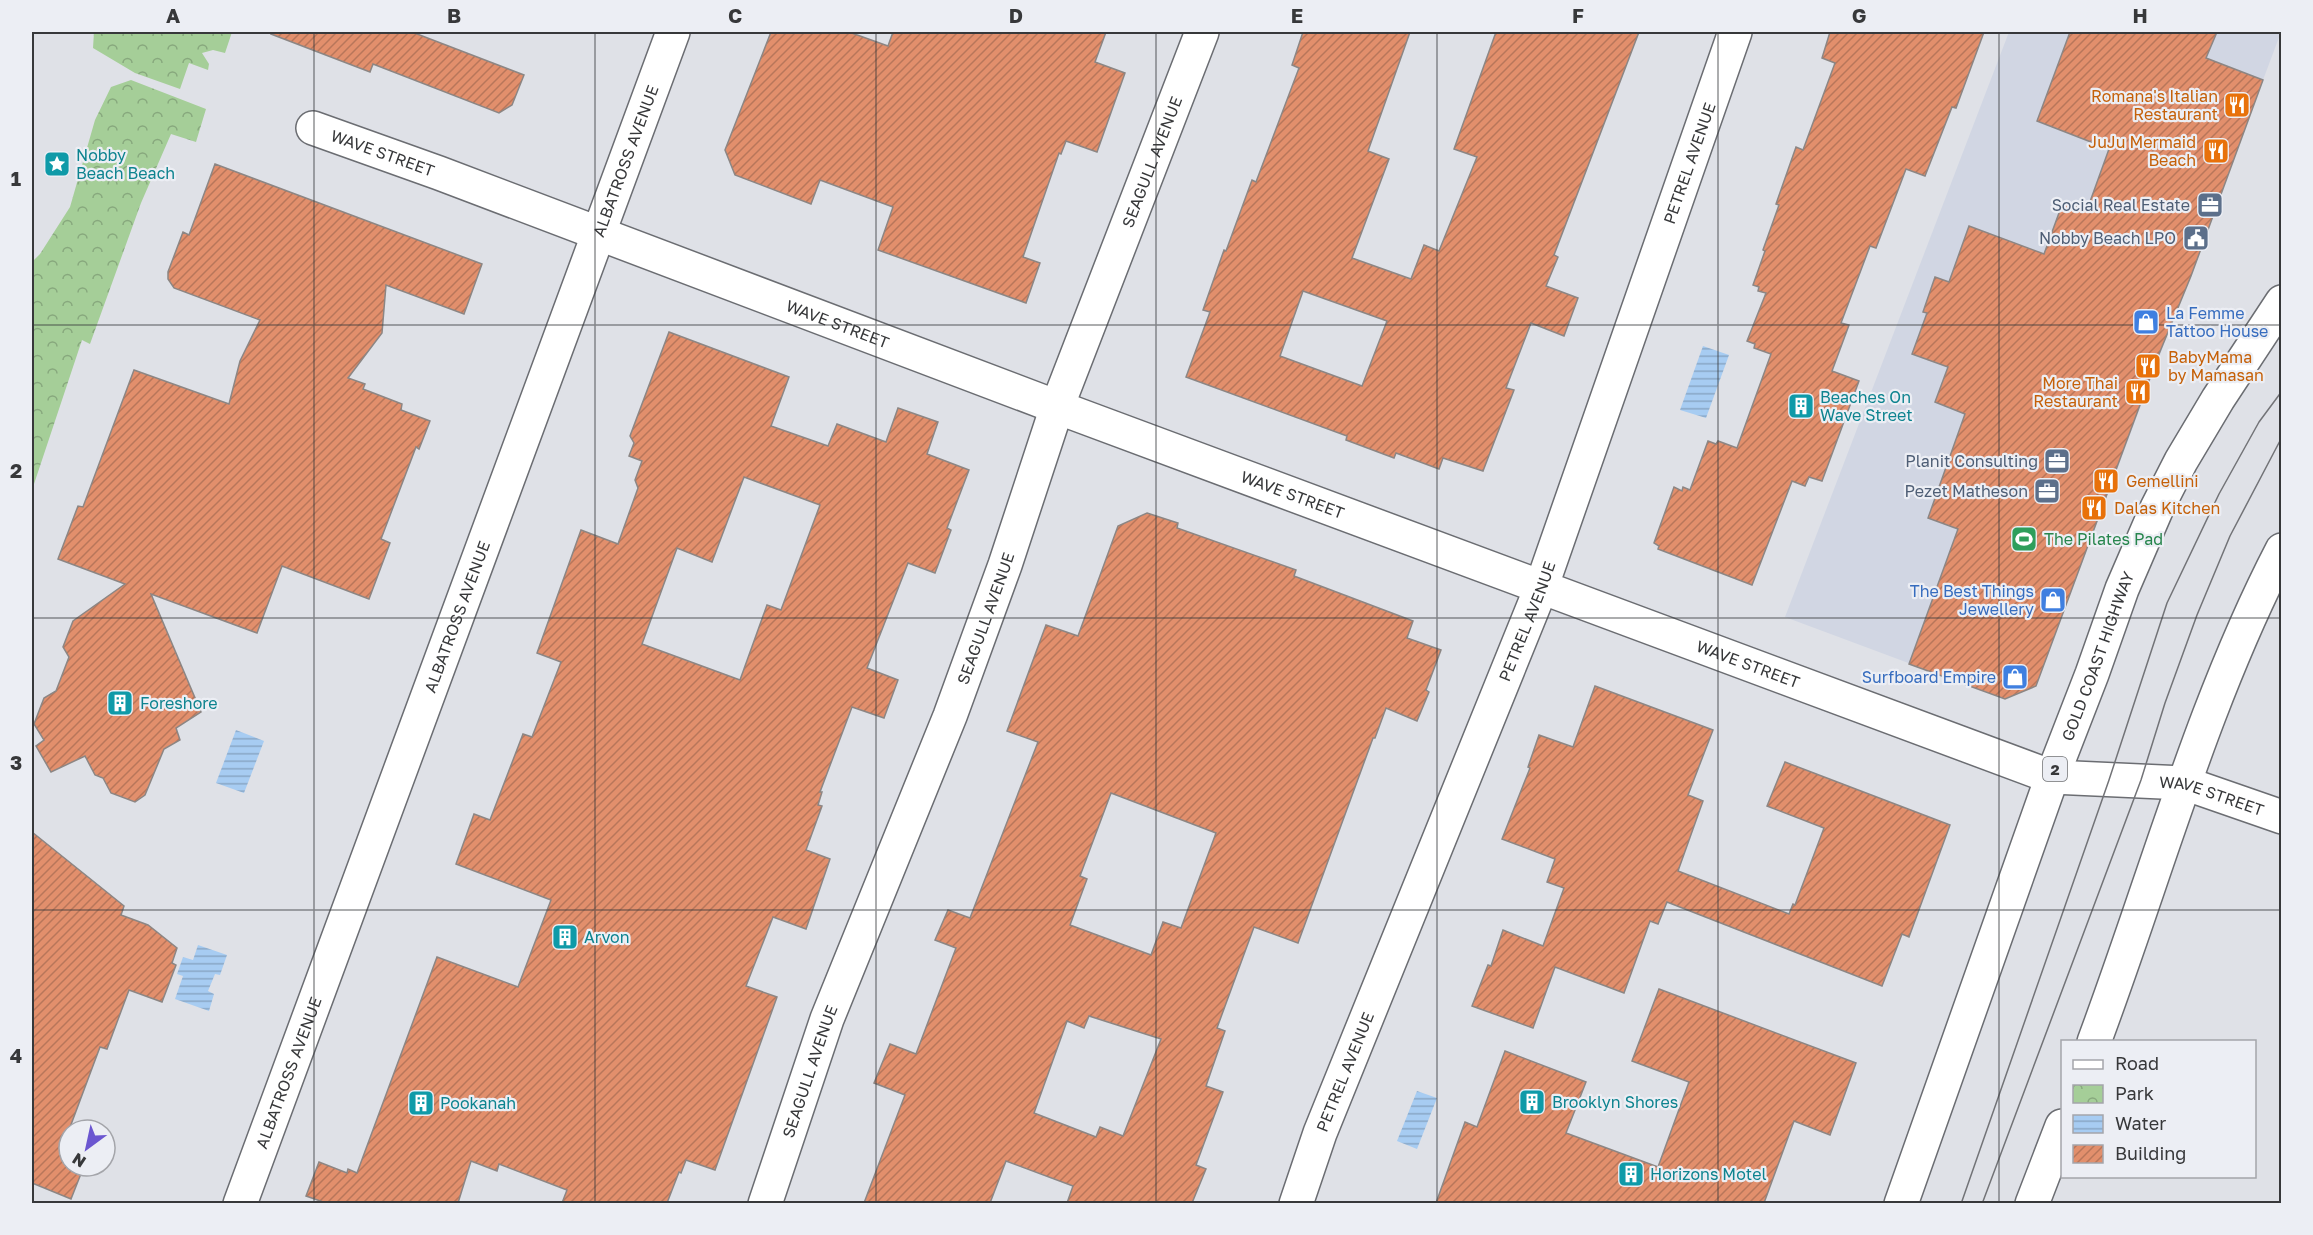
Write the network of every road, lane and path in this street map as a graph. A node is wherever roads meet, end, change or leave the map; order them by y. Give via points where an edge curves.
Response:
1 (674, 32) edge
2 (1202, 32) edge
3 (1735, 32) edge
4 (313, 128) dead end
5 (598, 234) junction
6 (2282, 302) edge
7 (1057, 407) junction
8 (2282, 550) edge
9 (1541, 588) junction
10 (2052, 777) junction
11 (2184, 783) junction
12 (2282, 817) edge
13 (2094, 1040) edge
14 (2061, 1129) edge
15 (240, 1203) edge
16 (765, 1203) edge
17 (1296, 1203) edge
18 (1901, 1203) edge
19 (2032, 1203) edge

1 - 5 main road, ALBATROSS AVENUE
2 - 7 main road, SEAGULL AVENUE
3 - 9 main road, PETREL AVENUE
4 - 5 main road, WAVE STREET
5 - 7 main road, WAVE STREET
5 - 15 main road, ALBATROSS AVENUE
6 - 10 main road, GOLD COAST HIGHWAY / 2 via 2218,399 2157,508 2122,589
7 - 9 main road, WAVE STREET
7 - 16 main road, SEAGULL AVENUE via 950,716 827,1019
8 - 11 main road via 2245,630
9 - 10 main road, WAVE STREET
9 - 17 main road, PETREL AVENUE via 1324,1122
10 - 11 main road, WAVE STREET
10 - 18 main road, GOLD COAST HIGHWAY / 2
11 - 12 main road, WAVE STREET
11 - 13 main road
14 - 19 main road

